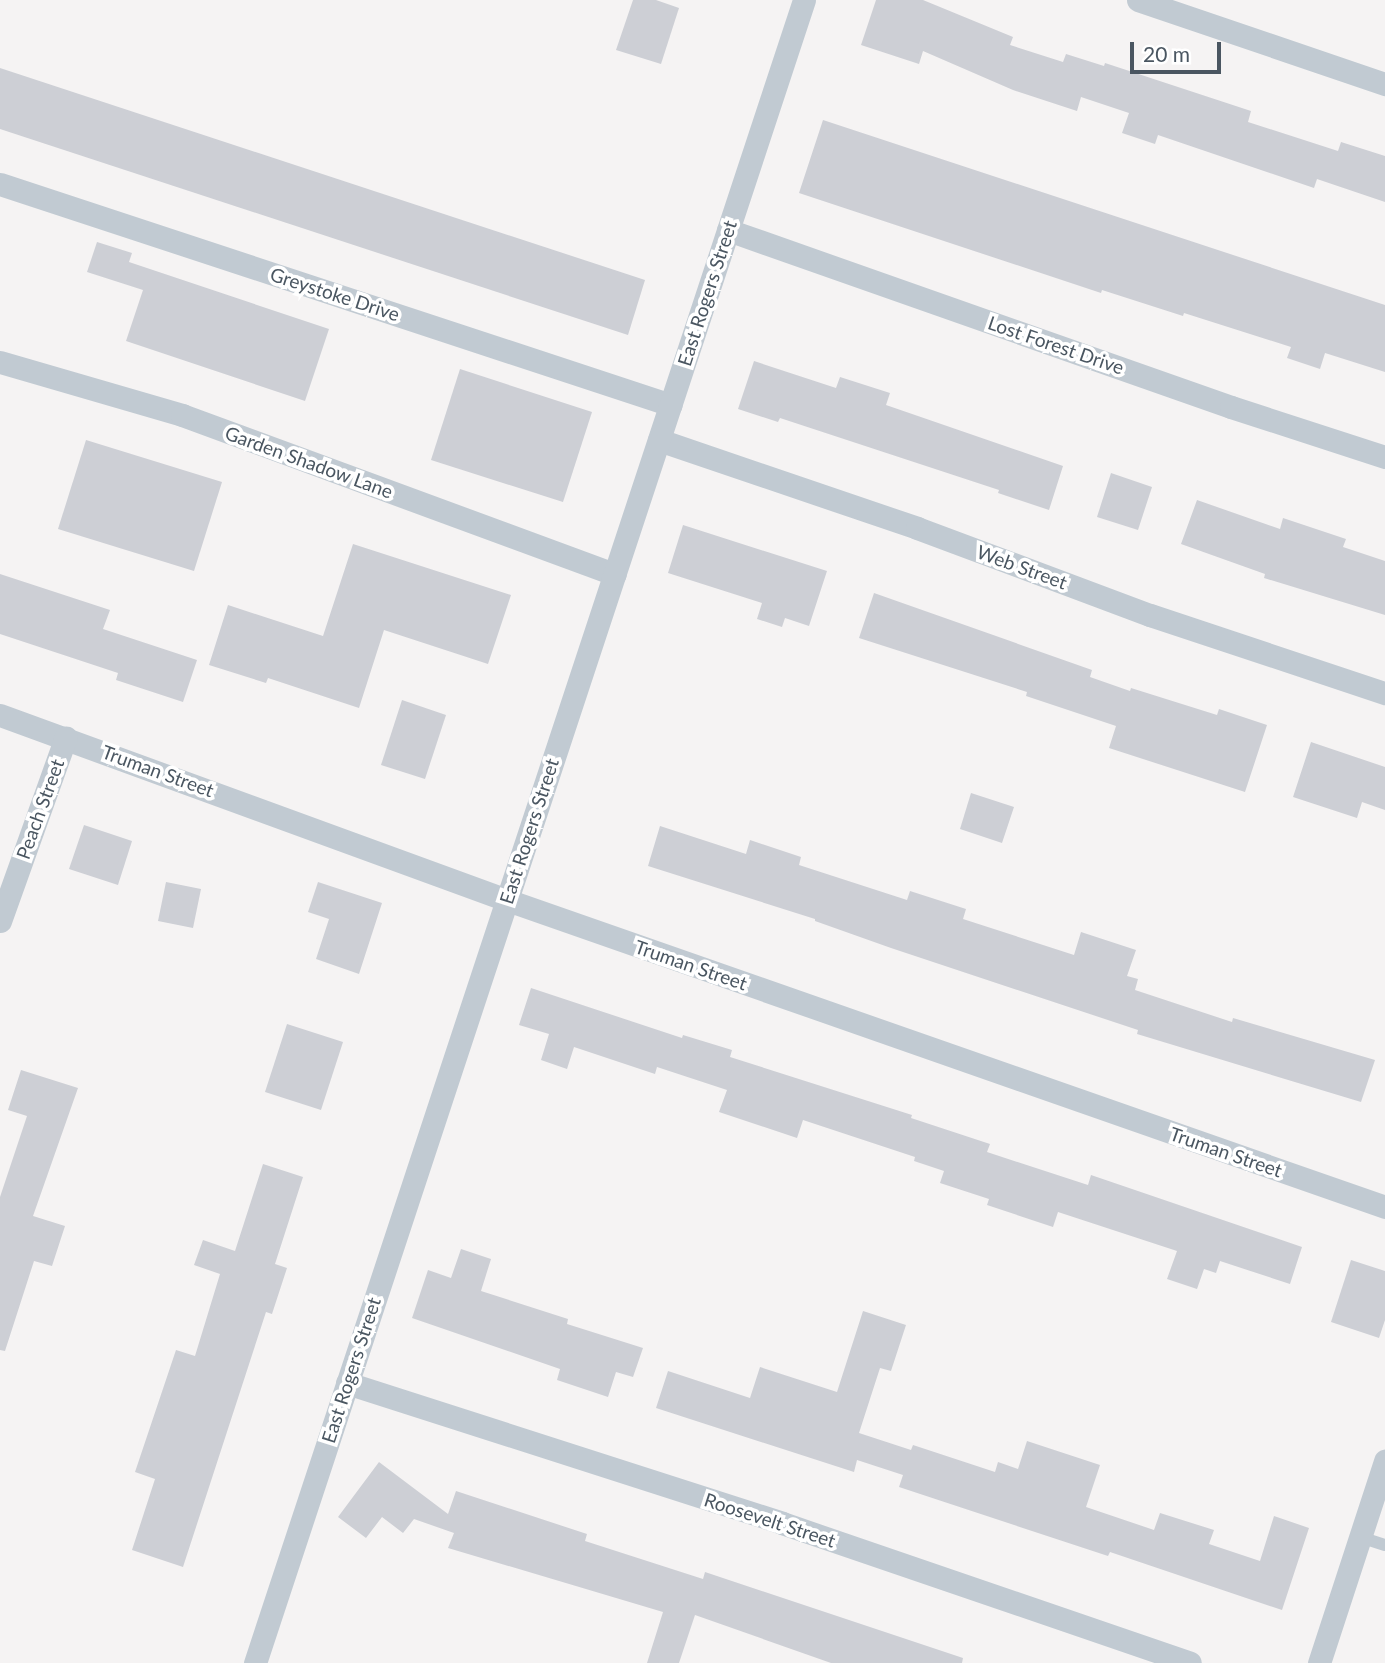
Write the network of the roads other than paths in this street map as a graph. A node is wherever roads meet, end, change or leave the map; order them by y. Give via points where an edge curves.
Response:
1 (804, 0) edge
2 (1138, 0) edge
3 (1385, 84) edge
4 (0, 184) edge
5 (728, 230) junction
6 (0, 362) edge
7 (671, 405) junction
8 (659, 440) junction
9 (1385, 457) edge
10 (615, 574) junction
11 (1385, 693) edge
12 (0, 715) edge
13 (66, 737) junction
14 (507, 900) junction
15 (0, 921) edge
16 (1385, 1207) edge
17 (347, 1383) junction
18 (1385, 1461) edge
19 (1360, 1536) junction
20 (1385, 1545) edge
21 (255, 1663) edge
22 (1190, 1663) edge
23 (1319, 1663) edge

1 - 5 street, East Rogers Street
2 - 3 street
4 - 7 street, Greystoke Drive
5 - 7 street, East Rogers Street
5 - 9 street, Lost Forest Drive
6 - 10 street, Garden Shadow Lane via 182,415
7 - 8 street, East Rogers Street
8 - 10 street, East Rogers Street
8 - 11 street, Web Street via 1150,615
10 - 14 street, East Rogers Street
12 - 13 street, Truman Street
13 - 14 street, Truman Street
13 - 15 street, Peach Street
14 - 16 street, Truman Street
14 - 17 street, East Rogers Street
17 - 21 street, East Rogers Street
17 - 22 street, Roosevelt Street via 782,1523
18 - 19 street
19 - 20 lane
19 - 23 street

